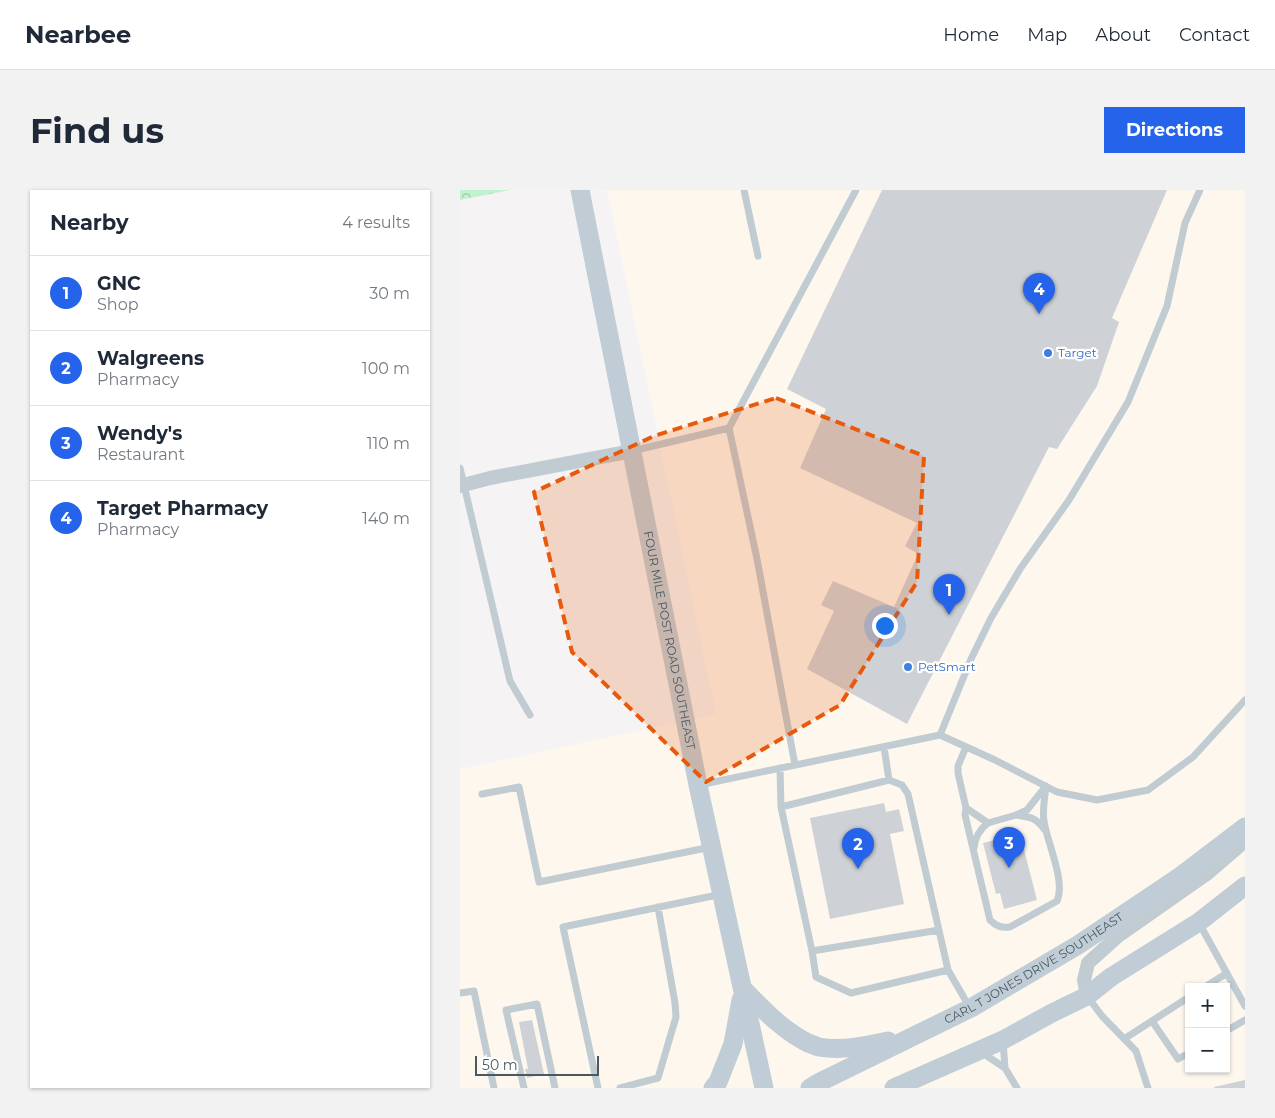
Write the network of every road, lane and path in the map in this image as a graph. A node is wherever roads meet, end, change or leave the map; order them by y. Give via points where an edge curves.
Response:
1 (580, 190) edge
2 (744, 190) edge
3 (856, 190) edge
4 (1200, 190) edge
5 (758, 256) dead end
6 (729, 428) junction
7 (632, 451) junction
8 (460, 468) edge
9 (462, 485) edge
10 (1245, 700) edge
11 (530, 715) dead end
12 (940, 735) junction
13 (884, 747) junction
14 (966, 747) junction
15 (795, 765) junction
16 (780, 768) junction
17 (889, 780) junction
18 (698, 785) junction
19 (1046, 786) junction
20 (482, 794) dead end
21 (781, 807) junction
22 (966, 808) junction
23 (1016, 816) junction
24 (988, 823) junction
25 (1245, 827) edge
26 (1047, 834) junction
27 (1245, 841) edge
28 (712, 847) junction
29 (974, 854) junction
30 (1245, 886) edge
31 (722, 894) junction
32 (658, 907) junction
33 (1199, 922) junction
34 (939, 930) junction
35 (812, 951) junction
36 (948, 970) junction
37 (1227, 973) junction
38 (1211, 983) edge
39 (743, 989) junction
40 (460, 993) edge
41 (1087, 996) junction
42 (1185, 1000) edge
43 (1245, 1006) edge
44 (970, 1008) junction
45 (1245, 1020) edge
46 (1152, 1021) junction
47 (1230, 1029) edge
48 (914, 1036) junction
49 (1124, 1039) junction
50 (1003, 1040) junction
51 (980, 1050) junction
52 (1185, 1055) edge
53 (1005, 1068) junction
54 (494, 1088) edge
55 (524, 1088) edge
56 (555, 1088) edge
57 (598, 1088) edge
58 (620, 1088) edge
59 (713, 1088) edge
60 (764, 1088) edge
61 (810, 1088) edge
62 (894, 1088) edge
63 (1017, 1088) edge
64 (1148, 1088) edge

1 - 7 main road, FOUR MILE POST ROAD SOUTHEAST
2 - 5 lane
3 - 6 lane
4 - 12 lane via 1185,223 1167,306 1128,402 1069,500 1020,569 991,618
6 - 7 lane
6 - 15 lane
7 - 9 street
7 - 18 main road, FOUR MILE POST ROAD SOUTHEAST
8 - 9 lane
9 - 11 lane via 510,681
10 - 19 lane via 1193,757 1148,790 1096,800 1057,792
12 - 13 lane
12 - 14 lane
13 - 15 lane
13 - 17 lane
14 - 19 lane
14 - 22 lane via 958,773
15 - 16 lane
16 - 18 lane
16 - 21 lane
17 - 21 lane
17 - 34 lane via 902,785 908,794
18 - 28 main road, FOUR MILE POST ROAD SOUTHEAST
19 - 23 lane via 1027,810
19 - 26 lane via 1042,810
20 - 28 lane via 519,787 539,882
21 - 35 lane
22 - 24 lane
22 - 29 lane
23 - 24 lane
23 - 26 lane via 1040,822
24 - 29 lane via 978,834
25 - 44 main road, CARL T JONES DRIVE SOUTHEAST via 1178,878 1078,946
26 - 29 lane via 1060,894 1057,901 1010,927 1002,928 990,920
27 - 41 street via 1208,873 1118,936 1088,963 1084,980
28 - 31 main road, FOUR MILE POST ROAD SOUTHEAST
30 - 33 main road
31 - 32 lane
31 - 39 main road, FOUR MILE POST ROAD SOUTHEAST
32 - 57 lane via 563,927
32 - 58 lane via 676,1017 658,1078
33 - 37 lane
33 - 41 main road via 1111,977
34 - 35 lane
34 - 36 lane
35 - 36 lane via 816,976 851,993
36 - 44 lane
37 - 38 lane
37 - 43 lane
39 - 48 main road via 782,1026 817,1047 856,1047
39 - 59 main road via 733,1044
39 - 60 main road, FOUR MILE POST ROAD SOUTHEAST
40 - 54 lane via 474,991
41 - 49 lane
41 - 50 main road
42 - 46 lane
44 - 48 main road, CARL T JONES DRIVE SOUTHEAST
45 - 47 lane
46 - 49 lane
46 - 52 lane via 1178,1059
48 - 61 main road, CARL T JONES DRIVE SOUTHEAST
49 - 64 lane via 1136,1052
50 - 51 main road
50 - 53 lane
51 - 53 lane
51 - 62 main road
53 - 63 lane
55 - 56 lane via 506,1010 537,1004

